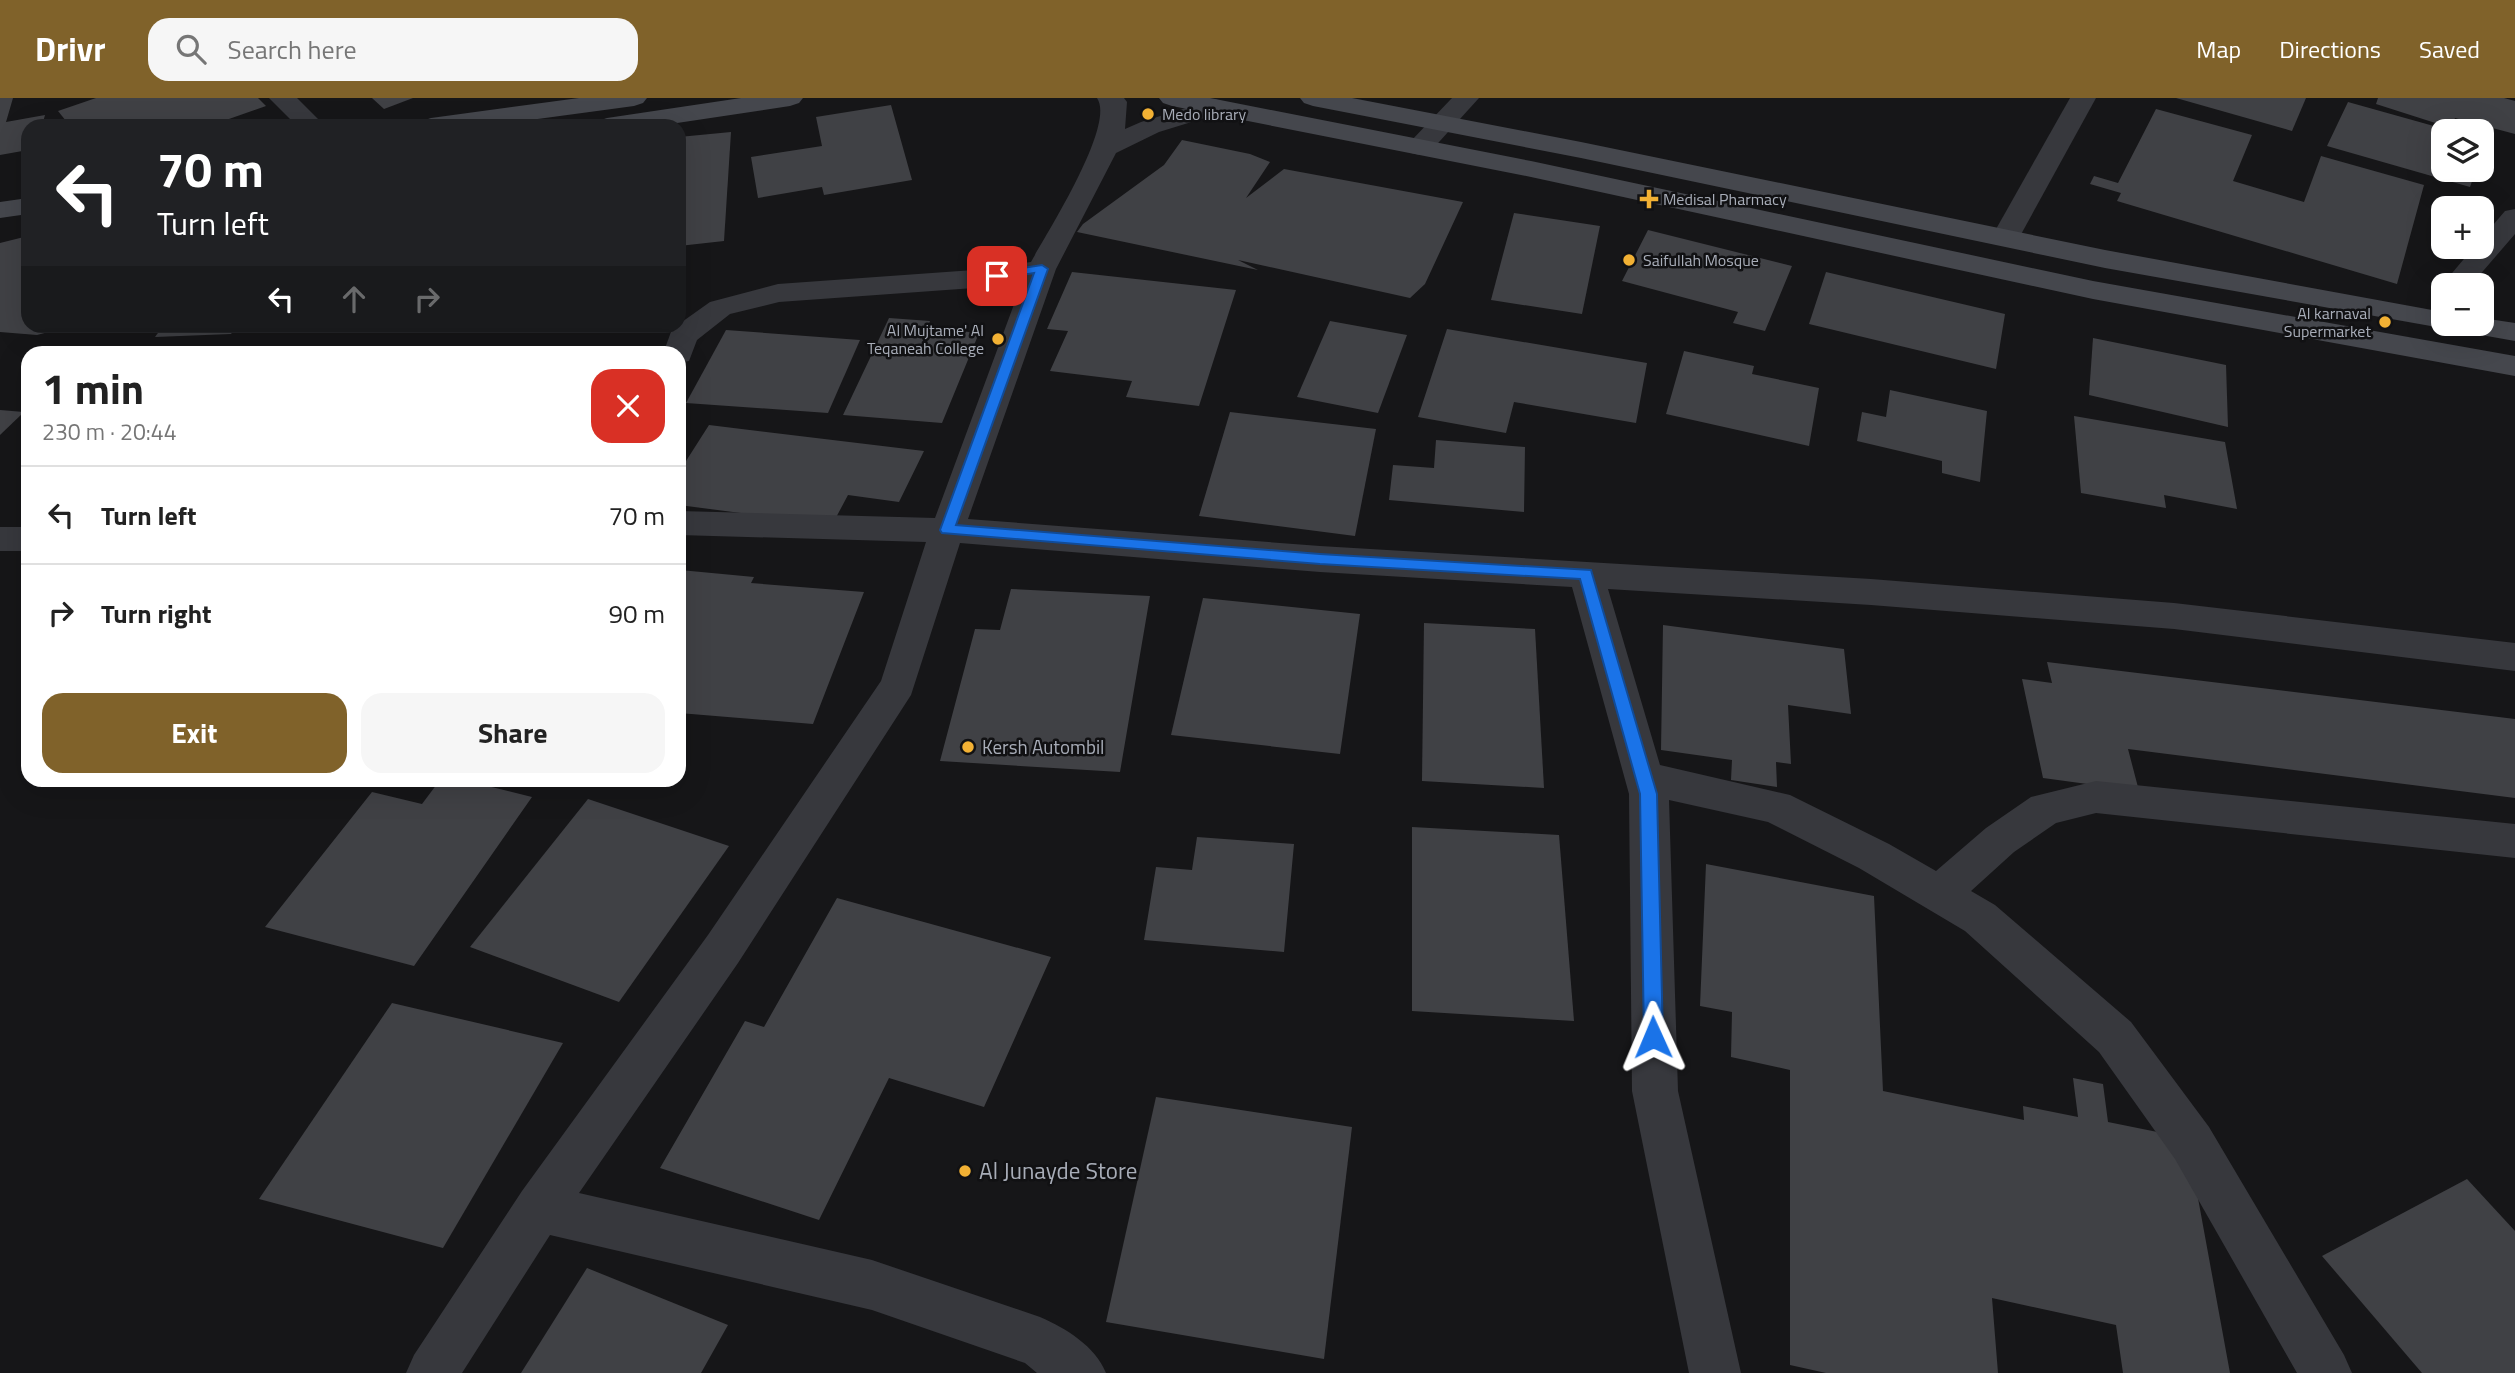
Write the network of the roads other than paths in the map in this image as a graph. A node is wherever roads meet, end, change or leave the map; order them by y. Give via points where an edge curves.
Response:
1 (282, 98) edge
2 (634, 98) edge
3 (790, 98) edge
4 (1111, 98) edge
5 (1172, 98) edge
6 (1313, 98) edge
7 (1466, 98) edge
8 (2083, 98) edge
9 (1215, 107) junction
10 (304, 119) edge
11 (482, 119) edge
12 (653, 119) edge
13 (1442, 123) junction
14 (1420, 147) junction
15 (1106, 148) junction
16 (21, 183) edge
17 (0, 186) edge
18 (21, 207) edge
19 (0, 210) edge
20 (2515, 217) edge
21 (2005, 238) junction
22 (1042, 269) junction
23 (2466, 273) edge
24 (2431, 313) edge
25 (2494, 329) edge
26 (2515, 332) edge
27 (680, 346) edge
28 (2515, 366) edge
29 (686, 523) edge
30 (947, 530) junction
31 (0, 539) edge
32 (21, 539) edge
33 (1586, 574) junction
34 (2515, 657) edge
35 (1644, 778) junction
36 (2515, 841) edge
37 (1939, 894) junction
38 (539, 1208) junction
39 (432, 1373) edge
40 (1080, 1373) edge
41 (1715, 1373) edge
42 (2326, 1373) edge

1 - 10 street
2 - 11 main road
3 - 12 main road
4 - 15 street via 1114,122
5 - 9 main road
6 - 13 main road
7 - 13 street
8 - 21 street
9 - 14 main road
9 - 15 street via 1150,127
13 - 14 street
13 - 21 main road
14 - 28 main road via 2080,287
15 - 22 street
16 - 17 main road
18 - 19 main road
20 - 23 street
21 - 24 main road
22 - 27 street via 974,279 778,293 720,308 683,337
22 - 30 street
25 - 26 main road
29 - 30 street
30 - 33 street
30 - 38 street via 898,685 723,949
31 - 32 street
33 - 34 street via 2174,616
33 - 35 street
35 - 37 street via 1776,807
35 - 41 street via 1654,1091
36 - 37 street via 2096,797 2045,809 2000,840
37 - 42 street via 1980,918 2115,1037 2192,1143
38 - 39 street
38 - 40 street via 872,1284 1040,1343

